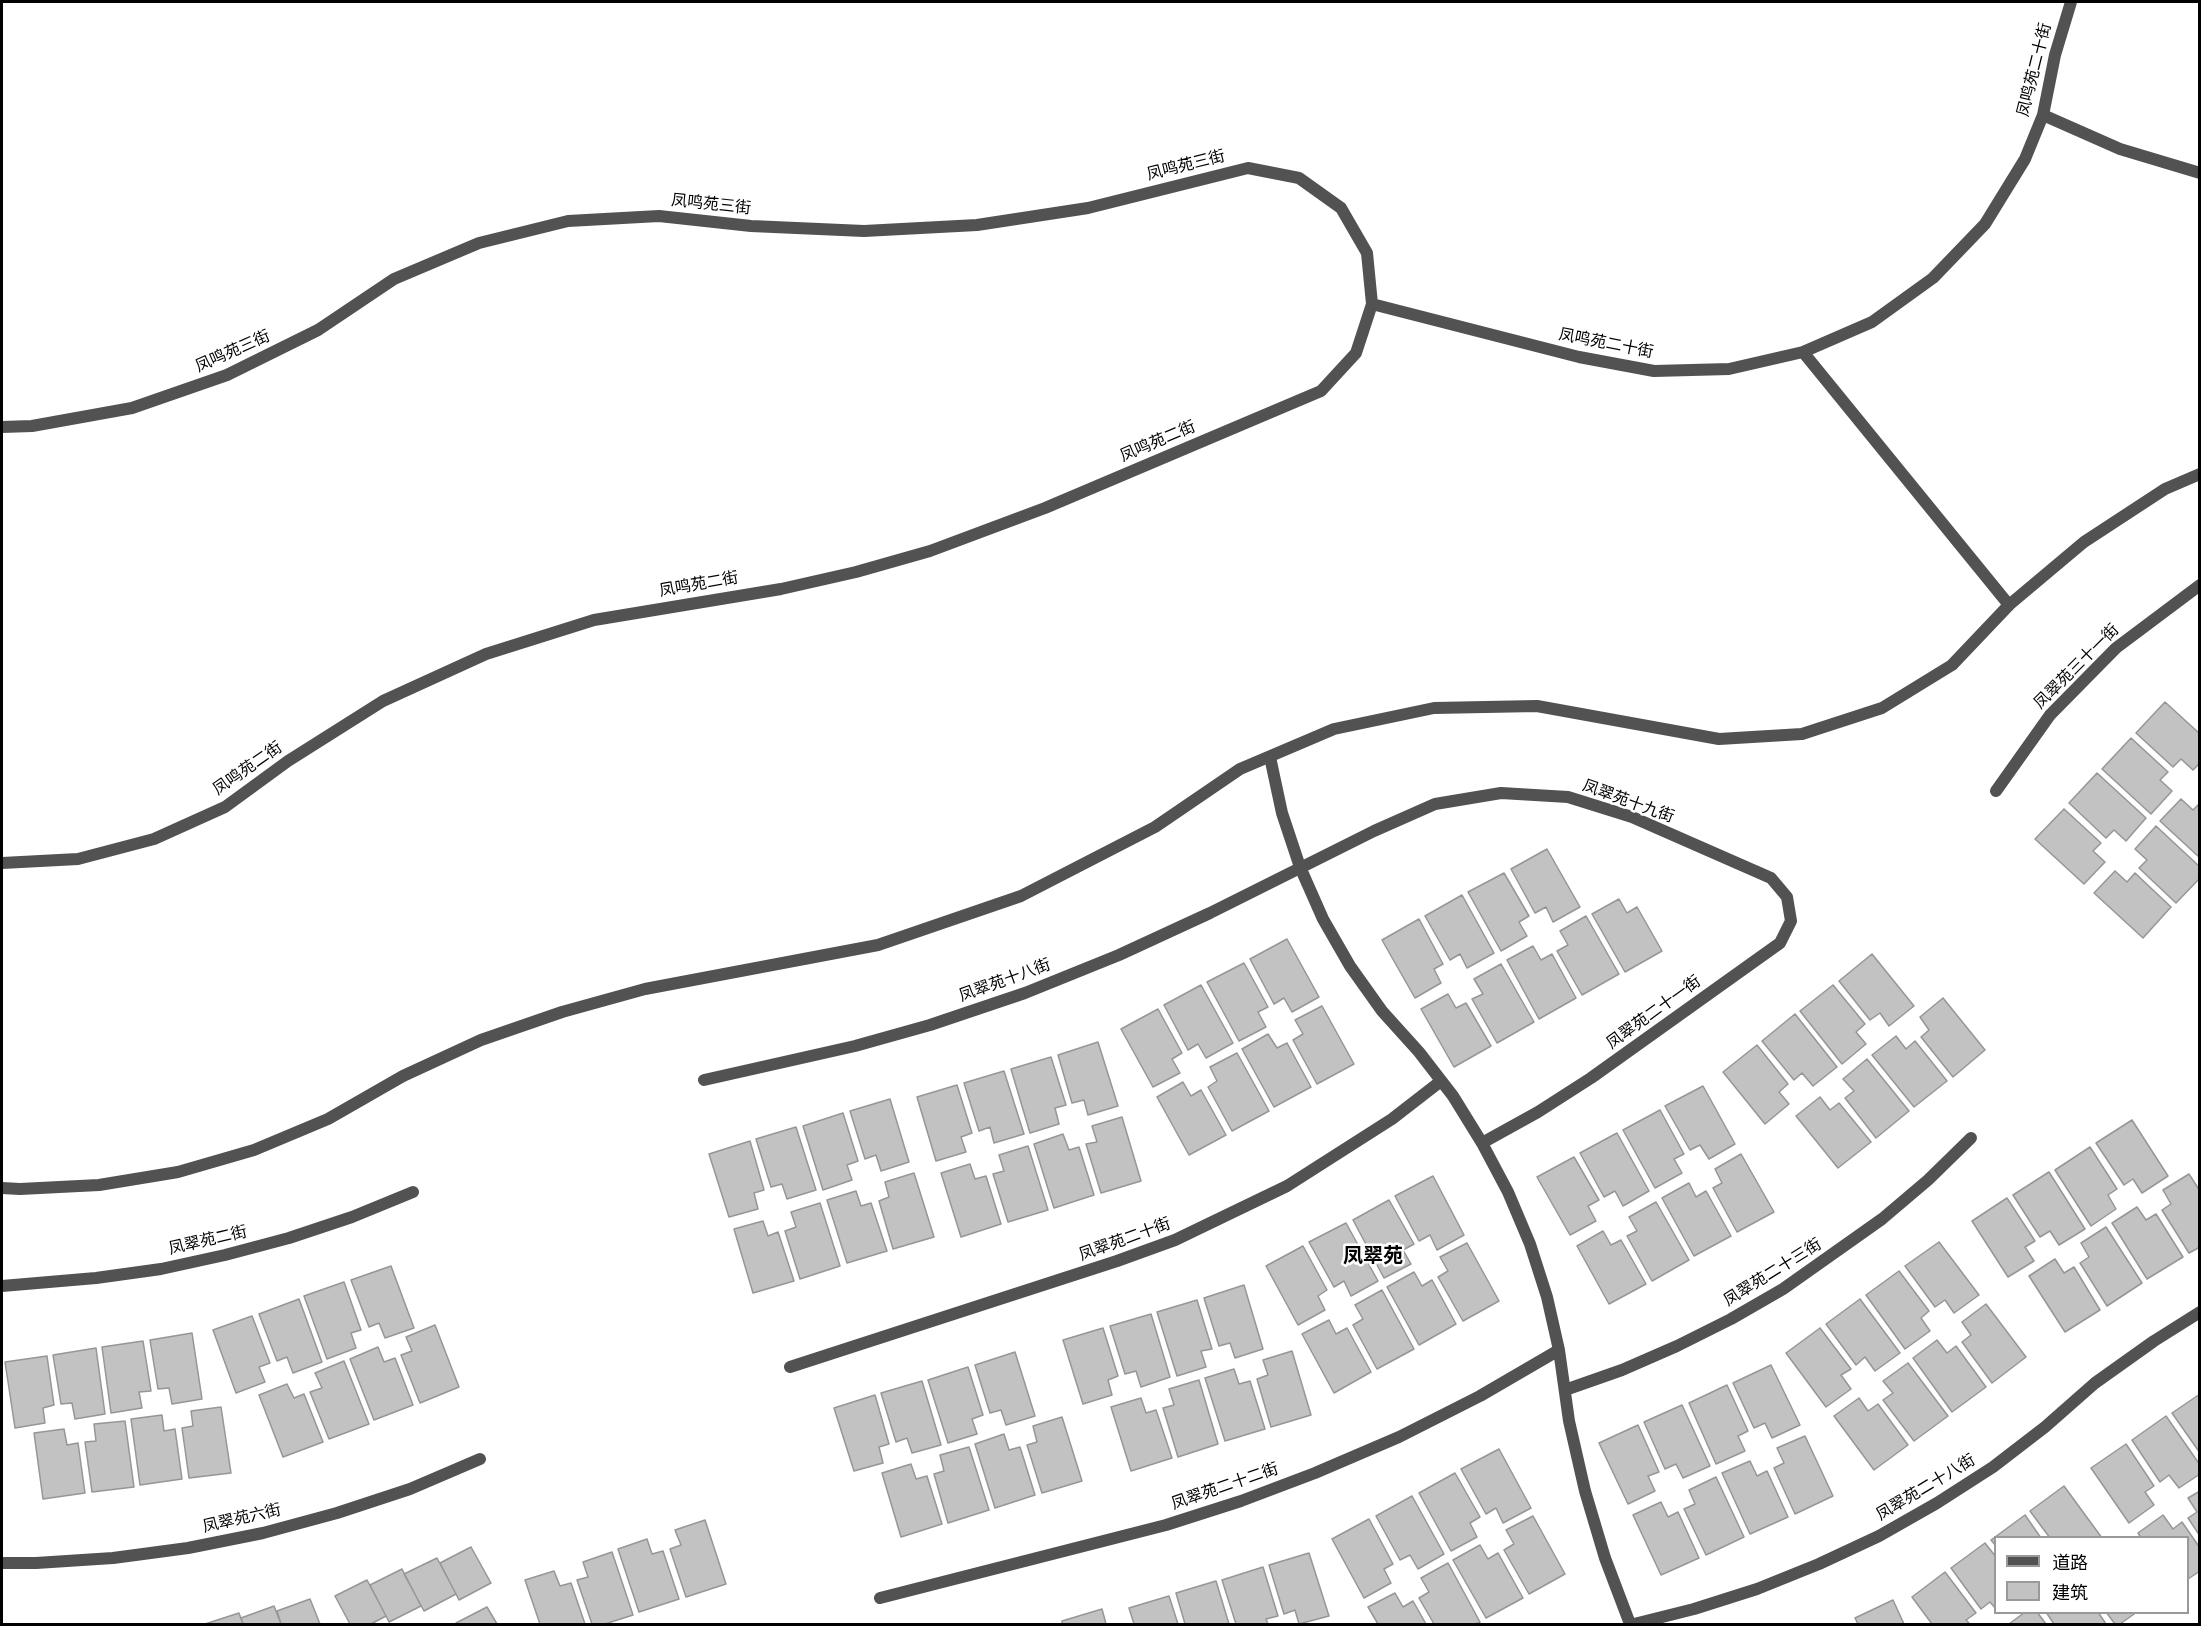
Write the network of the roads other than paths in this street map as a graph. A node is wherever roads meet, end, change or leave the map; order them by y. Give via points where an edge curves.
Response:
1 (2071, 2) edge
2 (2043, 115) junction
3 (2199, 173) edge
4 (1372, 304) junction
5 (1803, 352) junction
6 (2, 427) edge
7 (2199, 474) edge
8 (2199, 585) edge
9 (2009, 604) junction
10 (1270, 757) junction
11 (1996, 791) dead end
12 (2, 863) edge
13 (1300, 867) junction
14 (1771, 878) joint
15 (704, 1080) dead end
16 (1441, 1081) junction
17 (1971, 1138) dead end
18 (1482, 1143) junction
19 (2, 1188) edge
20 (413, 1192) dead end
21 (2, 1286) edge
22 (2199, 1312) edge
23 (1559, 1350) junction
24 (790, 1367) dead end
25 (1565, 1390) junction
26 (480, 1460) dead end
27 (2, 1563) edge
28 (880, 1598) dead end
29 (1632, 1624) edge

1 - 2 street, 凤鸣苑二十街
2 - 3 street via 2120,150
2 - 5 street, 凤鸣苑二十街 via 2025,159 1985,224 1933,278 1872,322
4 - 5 street, 凤鸣苑二十街 via 1579,357 1654,371 1729,369
4 - 6 street, 凤鸣苑三街 via 1367,253 1341,208 1299,178 1248,168 1088,208 977,225 864,231 751,226 659,216 568,221 478,243 394,279 318,330 227,375 132,408 33,426
4 - 12 street, 凤鸣苑二街 via 1356,353 1321,391 1045,508 930,551 856,572 781,589 594,620 486,654 383,701 288,761 225,807 154,839 78,859
5 - 9 street
7 - 9 street via 2165,489 2084,542
8 - 11 street, 凤翠苑三十一街 via 2116,648 2050,715
9 - 10 street via 1952,664 1882,708 1802,734 1719,739 1536,706 1434,708 1334,729
10 - 13 street via 1282,813
10 - 19 street via 1240,769 1155,826 1021,896 878,945 645,989 562,1012 481,1040 403,1076 328,1119 254,1150 178,1172 99,1185
13 - 14 street, 凤翠苑十九街 via 1435,804 1501,793 1568,797 1632,818
13 - 15 street, 凤翠苑十八街 via 1119,956 1026,993 855,1046
13 - 16 street via 1350,966
14 - 18 street, 凤翠苑二十一街 via 1787,897 1790,913 1791,921 1780,943 1591,1078
16 - 18 street
16 - 24 street, 凤翠苑二十街 via 1392,1119 1287,1186 1175,1240
17 - 25 street, 凤翠苑二十三街 via 1882,1219 1784,1289 1677,1346
18 - 23 street via 1530,1244
20 - 21 street, 凤翠苑二街 via 352,1217 225,1255 161,1269
22 - 29 street, 凤翠苑二十八街 via 2095,1383 1993,1467 1879,1536 1757,1589
23 - 25 street
23 - 28 street, 凤翠苑二十二街 via 1399,1437 1241,1501 1166,1525
25 - 29 street via 1585,1491 1605,1558
26 - 27 street, 凤翠苑六街 via 410,1489 263,1533 113,1558

